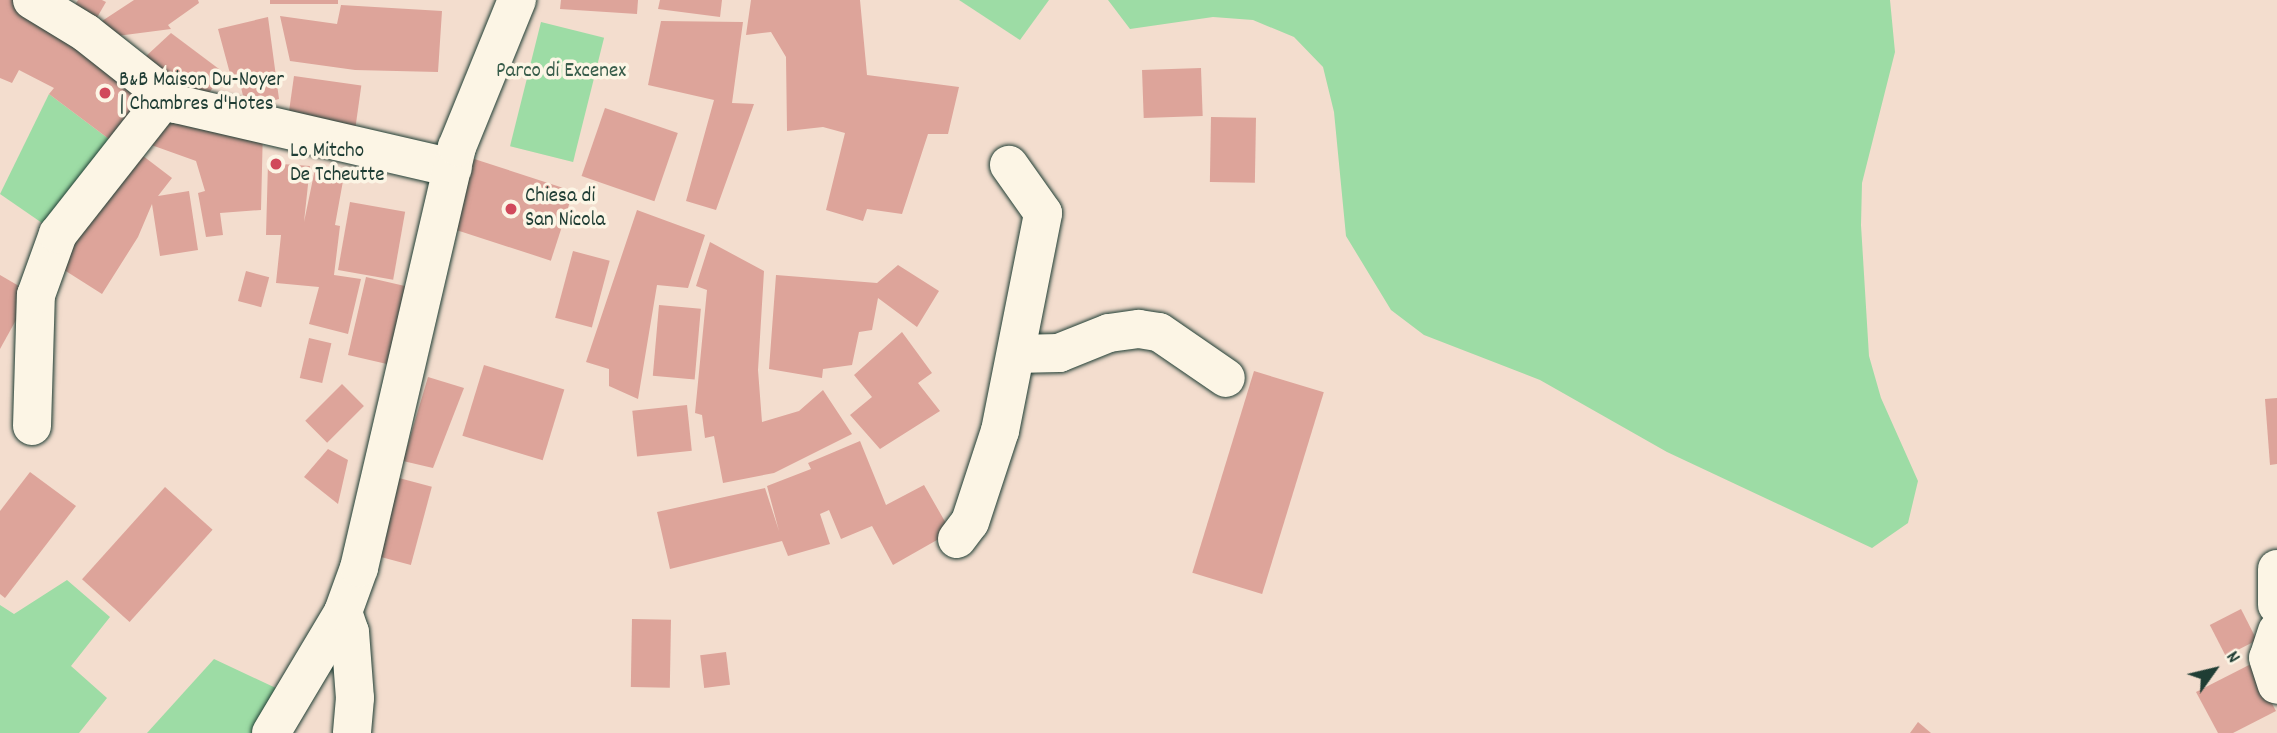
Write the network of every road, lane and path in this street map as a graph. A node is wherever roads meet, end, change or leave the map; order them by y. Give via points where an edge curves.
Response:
1 (32, 0) edge
2 (517, 0) edge
3 (166, 97) junction
4 (1009, 165) dead end
5 (453, 168) junction
6 (1016, 354) junction
7 (1226, 378) dead end
8 (32, 426) dead end
9 (957, 539) dead end
10 (2277, 569) edge
11 (2277, 606) edge
12 (343, 612) junction
13 (2277, 631) edge
14 (2277, 685) edge
15 (271, 733) edge
16 (352, 733) edge

1 - 3 street via 86,33
2 - 5 street via 457,147
3 - 5 street via 201,111
3 - 8 street via 58,234 36,295
4 - 6 street via 1043,213
5 - 12 street via 385,464
6 - 7 street via 1059,353 1109,333 1139,329 1159,332
6 - 9 street via 1000,431 970,522
10 - 11 street
12 - 15 street
12 - 16 street via 350,632 355,698
13 - 14 street via 2268,658

